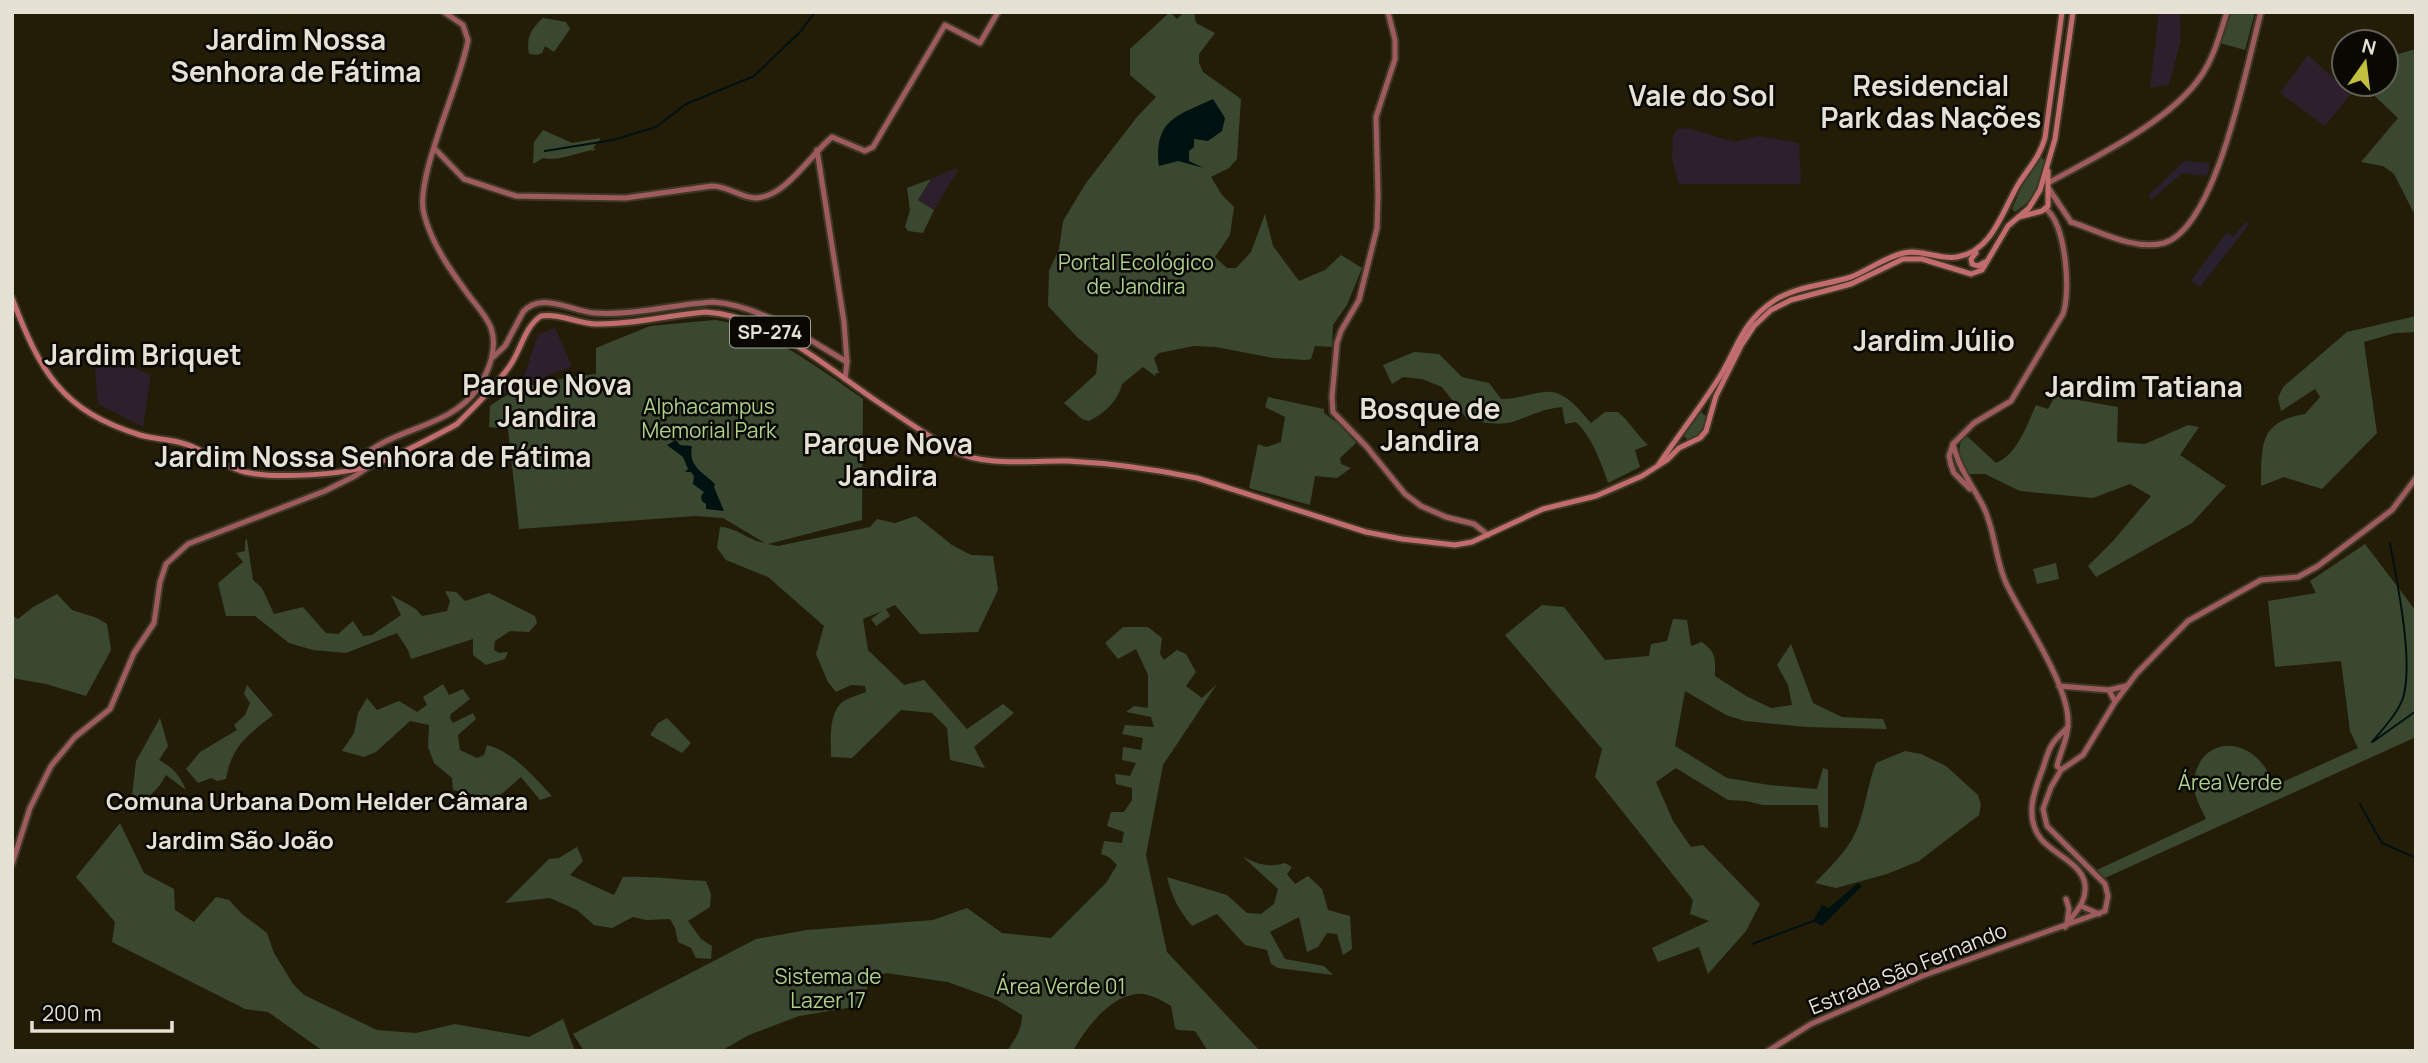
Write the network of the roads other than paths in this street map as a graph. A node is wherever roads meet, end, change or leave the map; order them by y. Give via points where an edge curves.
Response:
1 (444, 12) edge
2 (998, 12) edge
3 (1388, 12) edge
4 (2063, 12) edge
5 (2073, 12) edge
6 (2227, 12) edge
7 (2261, 12) edge
8 (435, 149) junction
9 (817, 150) junction
10 (2048, 166) junction
11 (2049, 186) junction
12 (2046, 209) junction
13 (2016, 218) junction
14 (2071, 222) junction
15 (2057, 231) junction
16 (1979, 248) junction
17 (1988, 260) junction
18 (12, 298) edge
19 (492, 358) junction
20 (847, 362) junction
21 (845, 379) junction
22 (1697, 410) junction
23 (1711, 416) junction
24 (1681, 432) junction
25 (1693, 442) junction
26 (370, 466) junction
27 (1657, 467) junction
28 (351, 469) junction
29 (2416, 478) edge
30 (1488, 535) junction
31 (2059, 686) junction
32 (2126, 687) junction
33 (2109, 690) junction
34 (2115, 702) junction
35 (2068, 727) junction
36 (2062, 770) junction
37 (12, 864) edge
38 (2100, 877) junction
39 (2085, 886) junction
40 (2066, 899) dead end
41 (2081, 906) junction
42 (2098, 914) junction
43 (2066, 925) junction
44 (1768, 1051) edge

1 - 8 street via 463,25 468,40
2 - 9 street via 980,43 945,25 873,146 865,151 832,137
3 - 30 street via 1395,59 1377,108 1377,229 1359,300 1337,343 1333,412 1405,495 1446,517 1474,524
4 - 16 main road via 2040,155
5 - 10 main road
6 - 11 street via 2213,54 2186,94 2150,123
7 - 14 street via 2233,121 2203,205 2190,224 2161,243 2136,243
8 - 9 street via 464,179 502,192 526,197 625,198 712,186 748,197 766,196 780,190
8 - 19 street via 424,187 425,217 442,257 491,328
9 - 20 street
10 - 11 main road
10 - 13 main road via 2036,200
11 - 12 main road
11 - 14 street
12 - 13 main road
12 - 15 street
13 - 17 main road
14 - 15 street
15 - 31 street via 2067,276 2063,314 2011,401 1974,423 1952,445 1984,507 2005,580
16 - 17 main road via 1972,264
16 - 22 main road via 1952,258 1903,253 1852,276 1778,298 1749,323
17 - 23 main road via 1982,270 1971,274 1922,259 1903,259 1851,284 1771,310 1742,344
18 - 28 main road, SP-274 via 46,372 66,396 96,417 142,436 186,444 243,472 284,475
19 - 20 street via 505,346 523,312 538,302 607,313 713,302 761,313
19 - 28 street via 476,390 460,407 372,448
20 - 21 street
21 - 26 main road, SP-274 via 751,322 720,313 595,324 545,315 535,320 511,364 457,424
21 - 30 main road, SP-274 via 966,457 996,462 1084,462 1176,474 1366,532 1426,543 1455,545
22 - 23 main road
22 - 24 main road
23 - 25 main road via 1706,431
24 - 25 main road via 1684,440
24 - 27 main road
25 - 27 main road
26 - 28 main road, SP-274
26 - 37 street via 343,483 188,544 166,564 154,623 134,653 110,709 75,737 51,766 30,808
27 - 30 main road, SP-274 via 1604,493 1542,509
29 - 32 street via 2392,510 2318,566 2298,577 2261,580 2188,621
31 - 33 street
31 - 35 street
32 - 33 street
32 - 34 street
33 - 34 street
34 - 36 street via 2083,755
35 - 36 street via 2057,766
35 - 39 street via 2051,745 2031,809 2041,839 2083,876
36 - 38 street via 2051,787 2044,817 2055,835
38 - 39 street
38 - 42 street via 2108,901 2105,911
39 - 41 street
40 - 43 street
41 - 42 street
41 - 43 street
42 - 43 street, Estrada São Fernando
43 - 44 street, Estrada São Fernando via 1922,976 1811,1024

